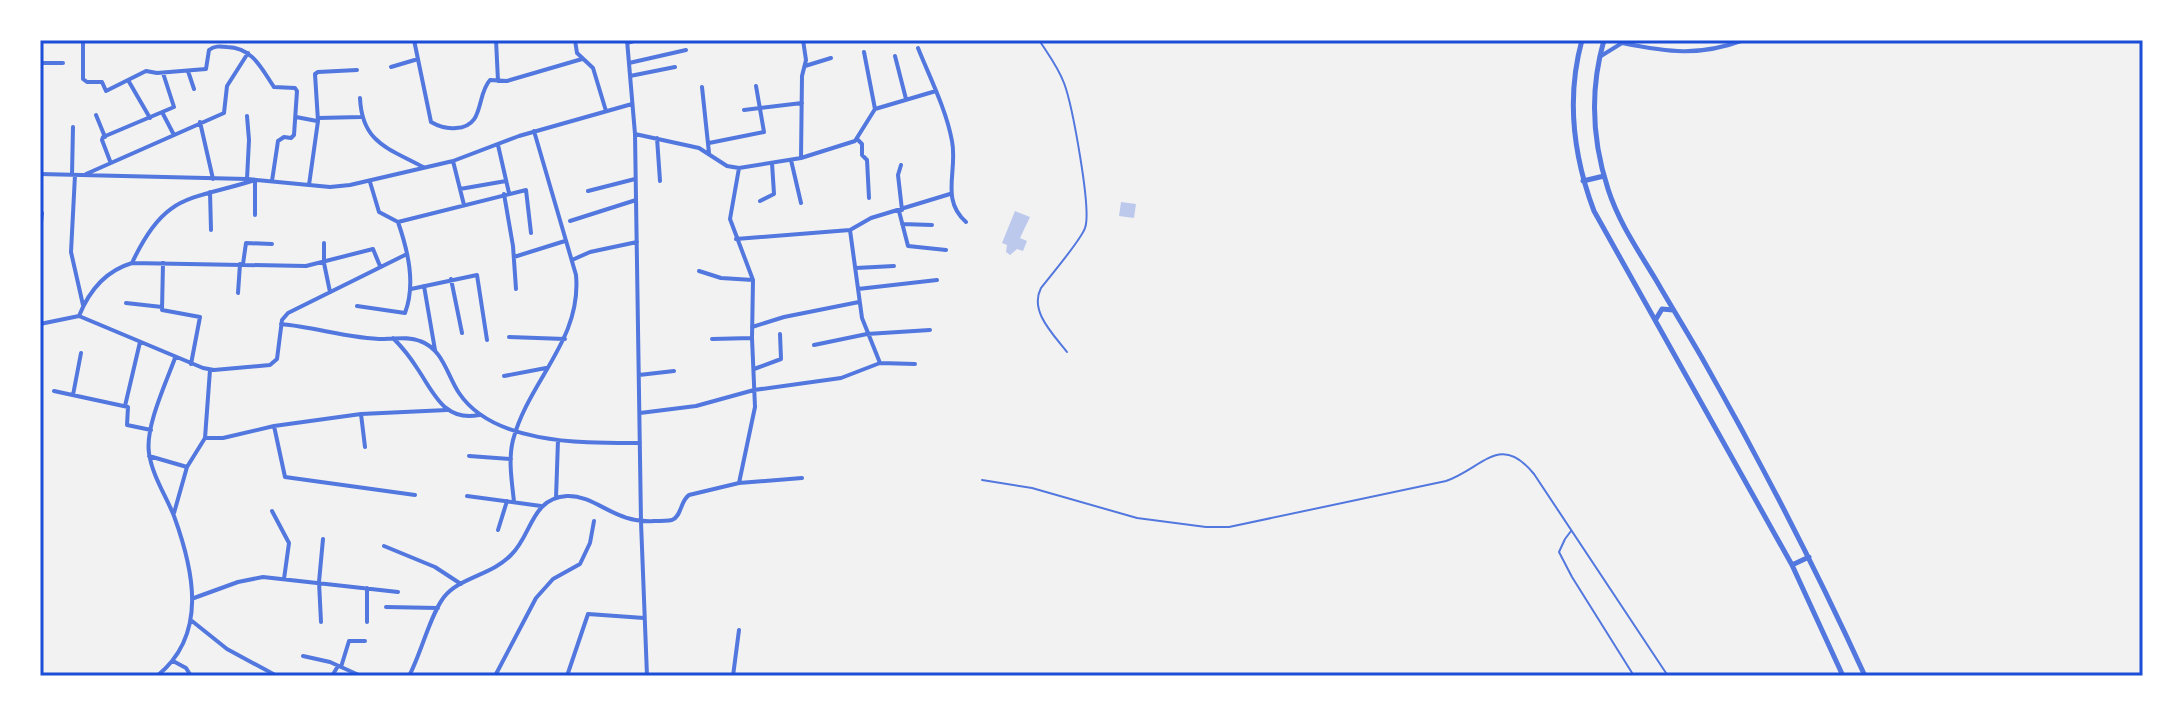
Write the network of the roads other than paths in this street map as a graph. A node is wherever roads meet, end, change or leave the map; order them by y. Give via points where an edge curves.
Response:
1 (83, 40) edge
2 (414, 40) edge
3 (496, 40) edge
4 (575, 40) edge
5 (637, 40) edge
6 (803, 40) edge
7 (1039, 40) edge
8 (1582, 40) edge
9 (1604, 40) edge
10 (1744, 40) edge
11 (627, 41) edge
12 (1620, 42) edge
13 (918, 48) dead end
14 (686, 50) dead end
15 (864, 52) dead end
16 (248, 53) junction
17 (895, 56) dead end
18 (1600, 56) junction
19 (831, 58) dead end
20 (418, 59) junction
21 (582, 59) junction
22 (40, 63) edge
23 (63, 63) dead end
24 (629, 63) junction
25 (805, 66) junction
26 (391, 67) dead end
27 (675, 67) dead end
28 (357, 70) dead end
29 (188, 71) junction
30 (163, 73) junction
31 (630, 76) junction
32 (128, 80) junction
33 (498, 81) junction
34 (756, 86) dead end
35 (702, 87) dead end
36 (194, 89) dead end
37 (936, 91) junction
38 (360, 98) dead end
39 (906, 99) junction
40 (802, 103) junction
41 (632, 104) junction
42 (761, 109) junction
43 (875, 109) junction
44 (744, 110) dead end
45 (606, 111) junction
46 (162, 112) junction
47 (96, 115) dead end
48 (247, 116) dead end
49 (296, 117) junction
50 (361, 117) junction
51 (150, 118) junction
52 (318, 120) junction
53 (200, 122) junction
54 (73, 127) dead end
55 (534, 131) junction
56 (635, 134) junction
57 (174, 135) junction
58 (105, 137) junction
59 (657, 138) junction
60 (857, 139) junction
61 (709, 143) junction
62 (498, 145) junction
63 (709, 153) junction
64 (801, 158) junction
65 (791, 160) junction
66 (110, 161) junction
67 (453, 161) junction
68 (772, 163) junction
69 (901, 165) dead end
70 (425, 168) junction
71 (739, 168) junction
72 (40, 174) edge
73 (74, 175) junction
74 (84, 175) junction
75 (1604, 176) junction
76 (213, 179) junction
77 (247, 179) junction
78 (635, 179) junction
79 (255, 180) junction
80 (271, 181) junction
81 (506, 181) junction
82 (660, 181) dead end
83 (1583, 181) junction
84 (370, 182) junction
85 (309, 185) junction
86 (460, 189) junction
87 (588, 191) dead end
88 (210, 192) junction
89 (507, 193) junction
90 (950, 194) junction
91 (869, 198) dead end
92 (636, 200) junction
93 (760, 201) dead end
94 (801, 203) dead end
95 (464, 205) junction
96 (901, 210) junction
97 (42, 213) dead end
98 (255, 215) dead end
99 (570, 221) dead end
100 (398, 222) junction
101 (966, 222) dead end
102 (902, 224) junction
103 (932, 225) dead end
104 (211, 230) dead end
105 (850, 230) junction
106 (40, 231) edge
107 (531, 233) dead end
108 (736, 239) junction
109 (566, 241) junction
110 (637, 242) junction
111 (324, 243) dead end
112 (272, 244) dead end
113 (946, 250) dead end
114 (407, 254) junction
115 (514, 257) junction
116 (572, 260) junction
117 (132, 263) junction
118 (163, 263) junction
119 (324, 263) junction
120 (242, 264) junction
121 (380, 266) junction
122 (894, 266) dead end
123 (856, 268) junction
124 (699, 271) dead end
125 (451, 279) junction
126 (753, 280) junction
127 (937, 280) dead end
128 (424, 286) junction
129 (411, 289) junction
130 (516, 289) dead end
131 (858, 289) junction
132 (330, 292) junction
133 (238, 293) dead end
134 (859, 302) junction
135 (126, 303) dead end
136 (83, 305) junction
137 (357, 306) dead end
138 (162, 307) junction
139 (1674, 311) junction
140 (79, 316) junction
141 (1656, 319) junction
142 (40, 324) edge
143 (281, 324) junction
144 (752, 327) junction
145 (930, 330) dead end
146 (462, 333) dead end
147 (780, 334) dead end
148 (867, 334) junction
149 (509, 337) dead end
150 (393, 338) junction
151 (752, 338) junction
152 (565, 339) junction
153 (712, 339) dead end
154 (487, 340) dead end
155 (140, 342) junction
156 (814, 345) dead end
157 (435, 351) junction
158 (1067, 352) dead end
159 (81, 353) dead end
160 (175, 357) junction
161 (880, 363) junction
162 (191, 364) junction
163 (915, 364) dead end
164 (546, 368) junction
165 (754, 369) junction
166 (210, 370) junction
167 (674, 371) dead end
168 (639, 375) junction
169 (504, 376) dead end
170 (754, 390) junction
171 (54, 391) dead end
172 (73, 395) junction
173 (125, 406) junction
174 (447, 410) junction
175 (640, 413) junction
176 (361, 414) junction
177 (479, 415) junction
178 (274, 426) junction
179 (151, 430) junction
180 (516, 432) junction
181 (205, 438) junction
182 (559, 439) junction
183 (640, 443) junction
184 (365, 447) dead end
185 (149, 456) junction
186 (469, 456) dead end
187 (511, 459) junction
188 (187, 467) junction
189 (802, 478) dead end
190 (982, 480) dead end
191 (739, 483) junction
192 (415, 495) dead end
193 (467, 496) dead end
194 (556, 498) junction
195 (507, 501) junction
196 (514, 502) junction
197 (541, 506) junction
198 (272, 511) dead end
199 (173, 515) junction
200 (594, 521) dead end
201 (641, 522) junction
202 (498, 530) dead end
203 (1572, 530) junction
204 (323, 539) dead end
205 (384, 546) dead end
206 (1809, 557) junction
207 (1792, 565) junction
208 (284, 579) junction
209 (319, 582) junction
210 (461, 584) junction
211 (367, 588) junction
212 (398, 592) dead end
213 (194, 598) junction
214 (386, 607) dead end
215 (438, 608) junction
216 (644, 618) junction
217 (192, 621) junction
218 (321, 622) dead end
219 (367, 622) dead end
220 (739, 630) dead end
221 (365, 641) dead end
222 (303, 656) dead end
223 (173, 661) junction
224 (340, 666) junction
225 (274, 675) edge
226 (157, 676) edge
227 (191, 676) edge
228 (332, 676) edge
229 (361, 676) edge
230 (409, 676) edge
231 (495, 676) edge
232 (567, 676) edge
233 (647, 676) edge
234 (733, 676) edge
235 (1634, 676) edge
236 (1668, 676) edge
237 (1843, 676) edge
238 (1865, 676) edge

1 - 32 street via 82,77 87,82 102,82 106,91
2 - 20 street
3 - 33 street
4 - 21 street
5 - 11 street
6 - 25 street
7 - 158 lane via 1066,89 1085,198 1085,230 1036,302
8 - 83 street via 1573,100
9 - 18 street
10 - 12 street via 1686,53
11 - 24 street
12 - 18 street
13 - 37 street
14 - 24 street
15 - 43 street
16 - 29 street via 211,47 206,69
16 - 49 street via 274,87 296,89
16 - 53 street via 227,86 225,111
17 - 39 street
18 - 75 street via 1595,119
19 - 25 street
20 - 26 street
20 - 33 street via 431,122 437,125 468,125 477,116 487,82
21 - 33 street
21 - 45 street via 593,68
22 - 23 street
24 - 31 street
25 - 40 street
27 - 31 street
28 - 52 street via 318,72
29 - 30 street
29 - 36 street
30 - 32 street via 146,71
30 - 46 street via 174,105
31 - 41 street
32 - 51 street
34 - 42 street
35 - 61 street
37 - 39 street
37 - 90 street via 952,141
38 - 50 street
39 - 43 street
40 - 42 street
40 - 64 street
41 - 45 street
41 - 56 street
42 - 44 street
42 - 61 street via 761,135
43 - 60 street
45 - 55 street
46 - 51 street
46 - 57 street
47 - 58 street
48 - 77 street
49 - 52 street
49 - 80 street via 294,136 278,141
50 - 52 street
50 - 70 street via 374,139
51 - 58 street
52 - 85 street
53 - 57 street
53 - 76 street
54 - 73 street
55 - 62 street
55 - 109 street
56 - 59 street
56 - 78 street
57 - 66 street
58 - 66 street
59 - 63 street
59 - 82 street
60 - 64 street
60 - 91 street via 867,160
61 - 63 street
62 - 67 street
62 - 81 street
63 - 71 street
64 - 65 street
65 - 68 street
65 - 94 street
66 - 74 street
67 - 70 street
67 - 86 street
68 - 71 street
68 - 93 street via 774,194
69 - 96 street
70 - 84 street
71 - 108 street via 730,219
72 - 73 street
73 - 74 street
73 - 136 street via 71,252
74 - 76 street
75 - 83 street
75 - 139 street via 1627,234
76 - 77 street
77 - 79 street
78 - 87 street
78 - 92 street
79 - 80 street
79 - 88 street
79 - 98 street
80 - 85 street
81 - 86 street
81 - 89 street
83 - 141 street via 1611,244
84 - 85 street
84 - 100 street via 379,212
86 - 95 street
88 - 104 street
88 - 117 street via 170,208
89 - 95 street
89 - 107 street via 526,190
89 - 115 street
90 - 96 street
90 - 101 street
92 - 99 street
92 - 110 street
95 - 100 street
96 - 102 street
96 - 105 street
97 - 106 street
100 - 114 street
102 - 103 street
102 - 113 street via 908,246
105 - 108 street
105 - 123 street
108 - 126 street
109 - 115 street
109 - 116 street
110 - 116 street
110 - 168 street
111 - 119 street
112 - 120 street via 246,243
114 - 121 street
114 - 129 street
115 - 130 street
116 - 152 street via 578,292
117 - 118 street
117 - 136 street via 106,276
118 - 120 street
118 - 138 street
119 - 120 street
119 - 121 street via 373,249
119 - 132 street
120 - 133 street
121 - 132 street
122 - 123 street
123 - 131 street
124 - 126 street
125 - 128 street
125 - 146 street
125 - 154 street via 478,276
126 - 144 street
127 - 131 street
128 - 129 street
128 - 157 street
129 - 137 street via 405,313
131 - 134 street
132 - 143 street via 288,313
134 - 144 street
134 - 148 street
135 - 138 street
136 - 140 street
138 - 162 street via 200,317
139 - 141 street via 1662,309
139 - 206 street
140 - 142 street
140 - 155 street
141 - 207 street
143 - 150 street
143 - 166 street via 274,363
144 - 151 street
145 - 148 street
147 - 165 street via 781,359
148 - 156 street
148 - 161 street
149 - 152 street
150 - 157 street via 420,341
150 - 174 street
151 - 153 street
151 - 165 street
152 - 164 street
155 - 160 street
155 - 173 street
157 - 177 street via 460,395
159 - 172 street
160 - 162 street
160 - 179 street
161 - 163 street
161 - 170 street via 841,378
162 - 166 street
164 - 169 street
164 - 180 street
165 - 170 street
166 - 181 street
167 - 168 street
168 - 175 street
170 - 175 street via 696,406
170 - 191 street
171 - 172 street
172 - 173 street
173 - 179 street via 127,425
174 - 176 street
174 - 177 street
175 - 183 street
176 - 178 street
176 - 184 street
177 - 180 street
178 - 181 street
178 - 192 street via 285,477
179 - 185 street
180 - 182 street
180 - 187 street
181 - 188 street
182 - 183 street
182 - 194 street
183 - 201 street
185 - 188 street
185 - 199 street
186 - 187 street
187 - 196 street
188 - 199 street
189 - 191 street
190 - 203 lane via 1032,488 1137,518 1229,527 1446,481 1506,453 1527,465
191 - 201 street via 686,497 673,519
193 - 195 street
194 - 197 street
194 - 201 street via 583,499
195 - 196 street
195 - 202 street
196 - 197 street
197 - 210 street via 507,560
198 - 208 street via 289,543
199 - 213 street
200 - 231 street via 580,564 553,579 536,598
201 - 216 street
203 - 235 lane via 1559,552
203 - 236 lane
204 - 209 street
205 - 210 street
206 - 207 street
206 - 238 street
207 - 237 street
208 - 209 street
208 - 213 street via 251,578
209 - 211 street
209 - 218 street
210 - 215 street
211 - 212 street
211 - 219 street
213 - 217 street
214 - 215 street
215 - 230 street
216 - 232 street via 588,614
216 - 233 street
217 - 223 street
217 - 225 street via 227,649
220 - 234 street
221 - 224 street via 349,641
222 - 224 street
223 - 226 street
223 - 227 street
224 - 228 street
224 - 229 street

